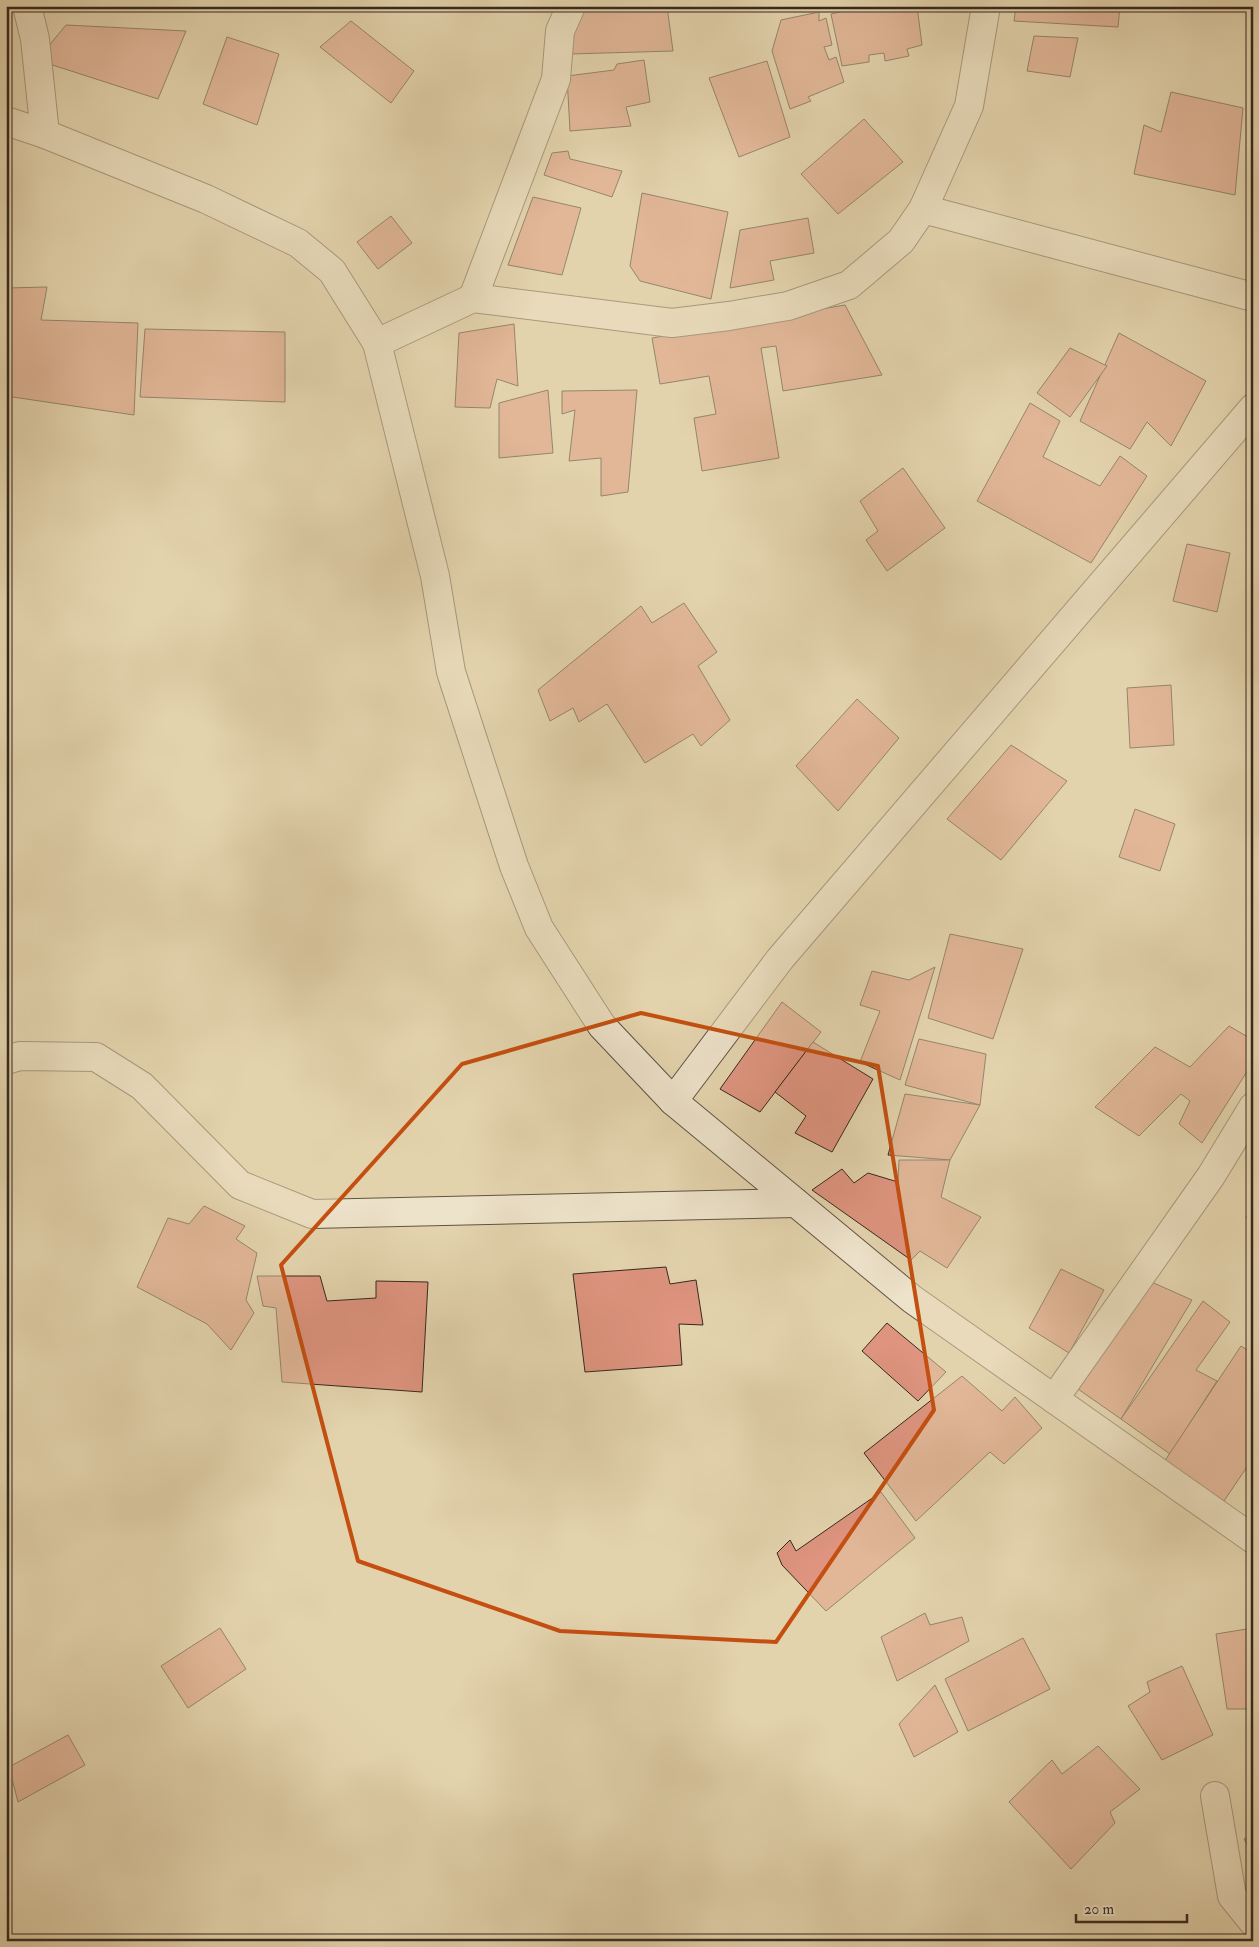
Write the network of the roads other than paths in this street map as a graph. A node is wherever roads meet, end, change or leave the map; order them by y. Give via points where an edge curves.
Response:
1 (27, 6) edge
2 (571, 6) edge
3 (986, 6) edge
4 (6, 121) edge
5 (45, 134) junction
6 (924, 209) junction
7 (1253, 297) edge
8 (473, 298) junction
9 (377, 344) junction
10 (1253, 408) edge
11 (6, 1060) edge
12 (673, 1101) junction
13 (1253, 1107) edge
14 (796, 1203) junction
15 (1054, 1399) junction
16 (1253, 1539) edge
17 (1215, 1796) dead end
18 (1253, 1922) edge

1 - 5 street via 35,39
2 - 8 street via 560,31 556,79
3 - 6 street via 969,106
4 - 5 street
5 - 9 street via 206,199 298,243 332,271
6 - 7 street
6 - 8 street via 901,241 849,285 788,306 672,323
8 - 9 street
9 - 12 street via 435,576 451,672 514,866 539,928 602,1026
10 - 12 street via 780,959
11 - 14 street via 20,1056 96,1057 142,1086 240,1185 312,1214
12 - 14 street
13 - 15 street via 1211,1176
14 - 15 street via 912,1299
15 - 16 street
17 - 18 street via 1232,1896

